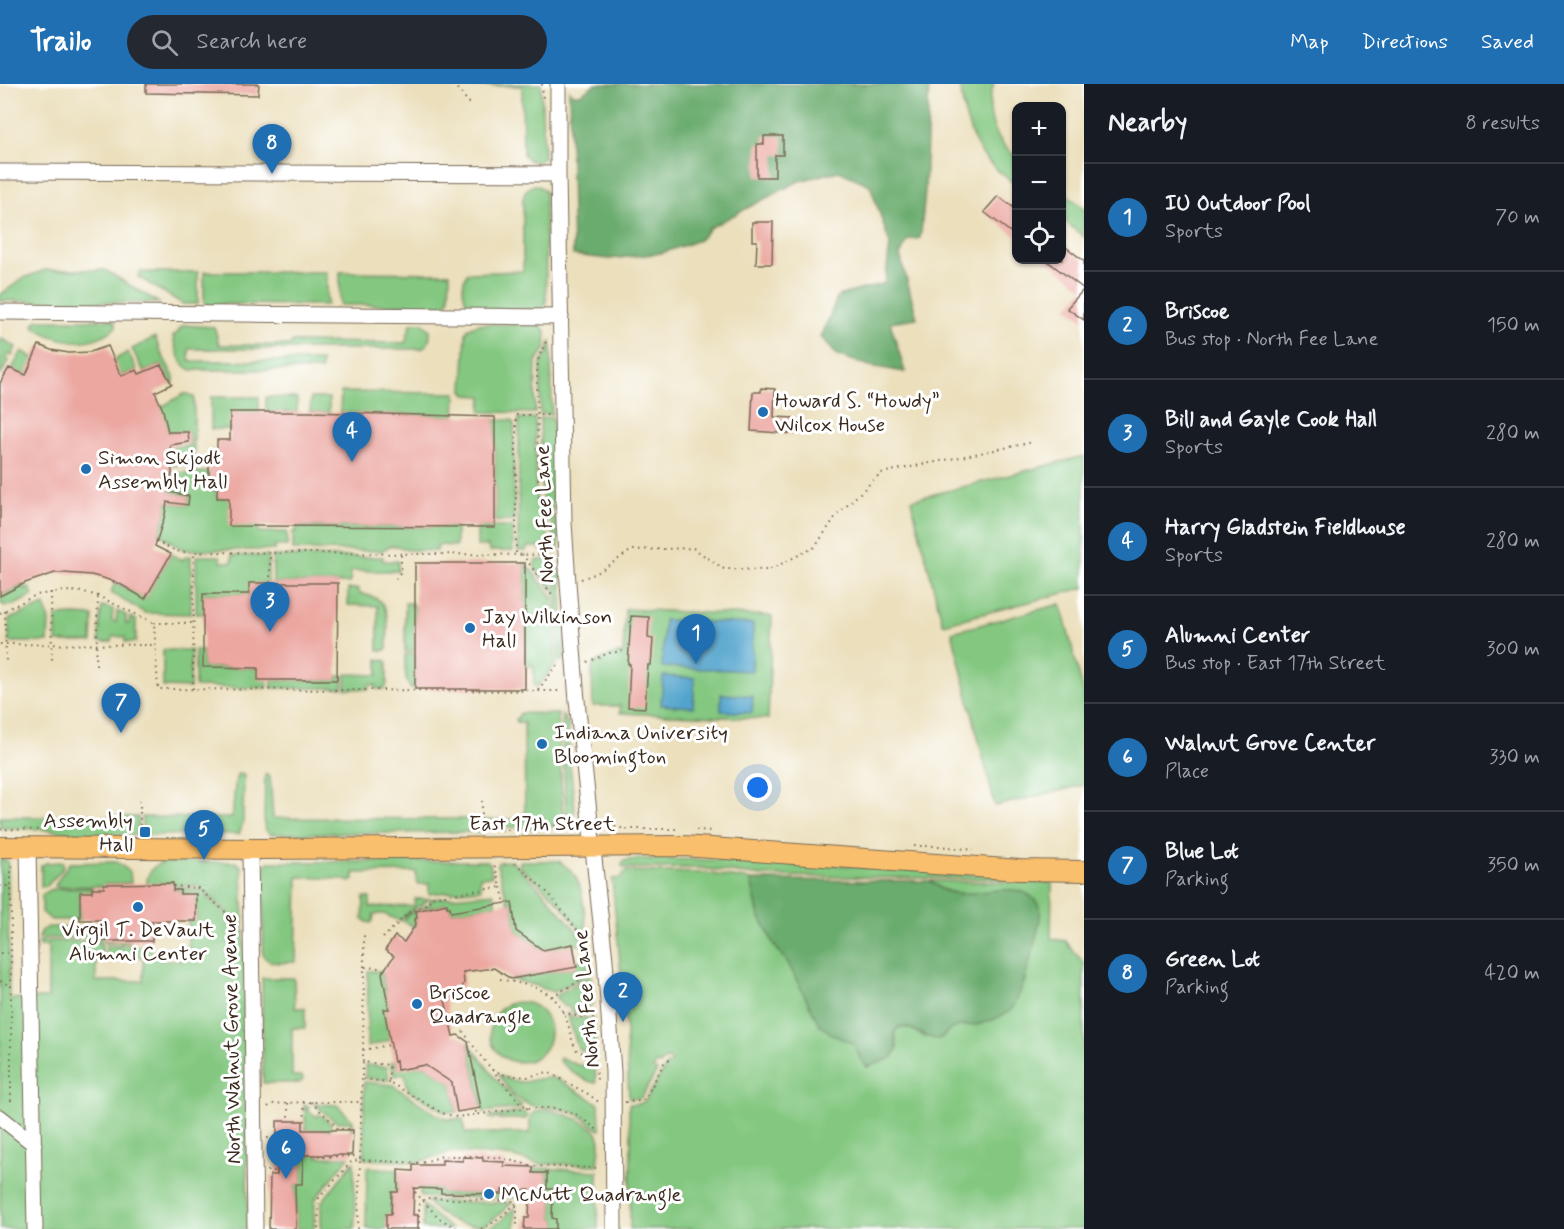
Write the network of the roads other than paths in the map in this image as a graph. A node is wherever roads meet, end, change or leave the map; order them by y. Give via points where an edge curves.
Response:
1 (558, 84) edge
2 (0, 172) edge
3 (558, 174) junction
4 (0, 312) edge
5 (561, 317) junction
6 (28, 847) junction
7 (592, 847) junction
8 (250, 849) junction
9 (5, 854) edge
10 (1084, 871) edge
11 (0, 1117) edge
12 (34, 1144) junction
13 (35, 1229) edge
14 (255, 1229) edge
15 (614, 1229) edge

1 - 3 street, North Fee Lane
2 - 3 street
3 - 5 street, North Fee Lane
4 - 5 street
5 - 7 street, North Fee Lane via 564,523
6 - 8 main road, East 17th Street
6 - 9 main road, East 17th Street
6 - 12 street
7 - 8 main road, East 17th Street
7 - 10 main road, East 17th Street via 683,846
7 - 15 street, North Fee Lane via 613,1072
8 - 14 street, North Walnut Grove Avenue
11 - 12 street
12 - 13 street

